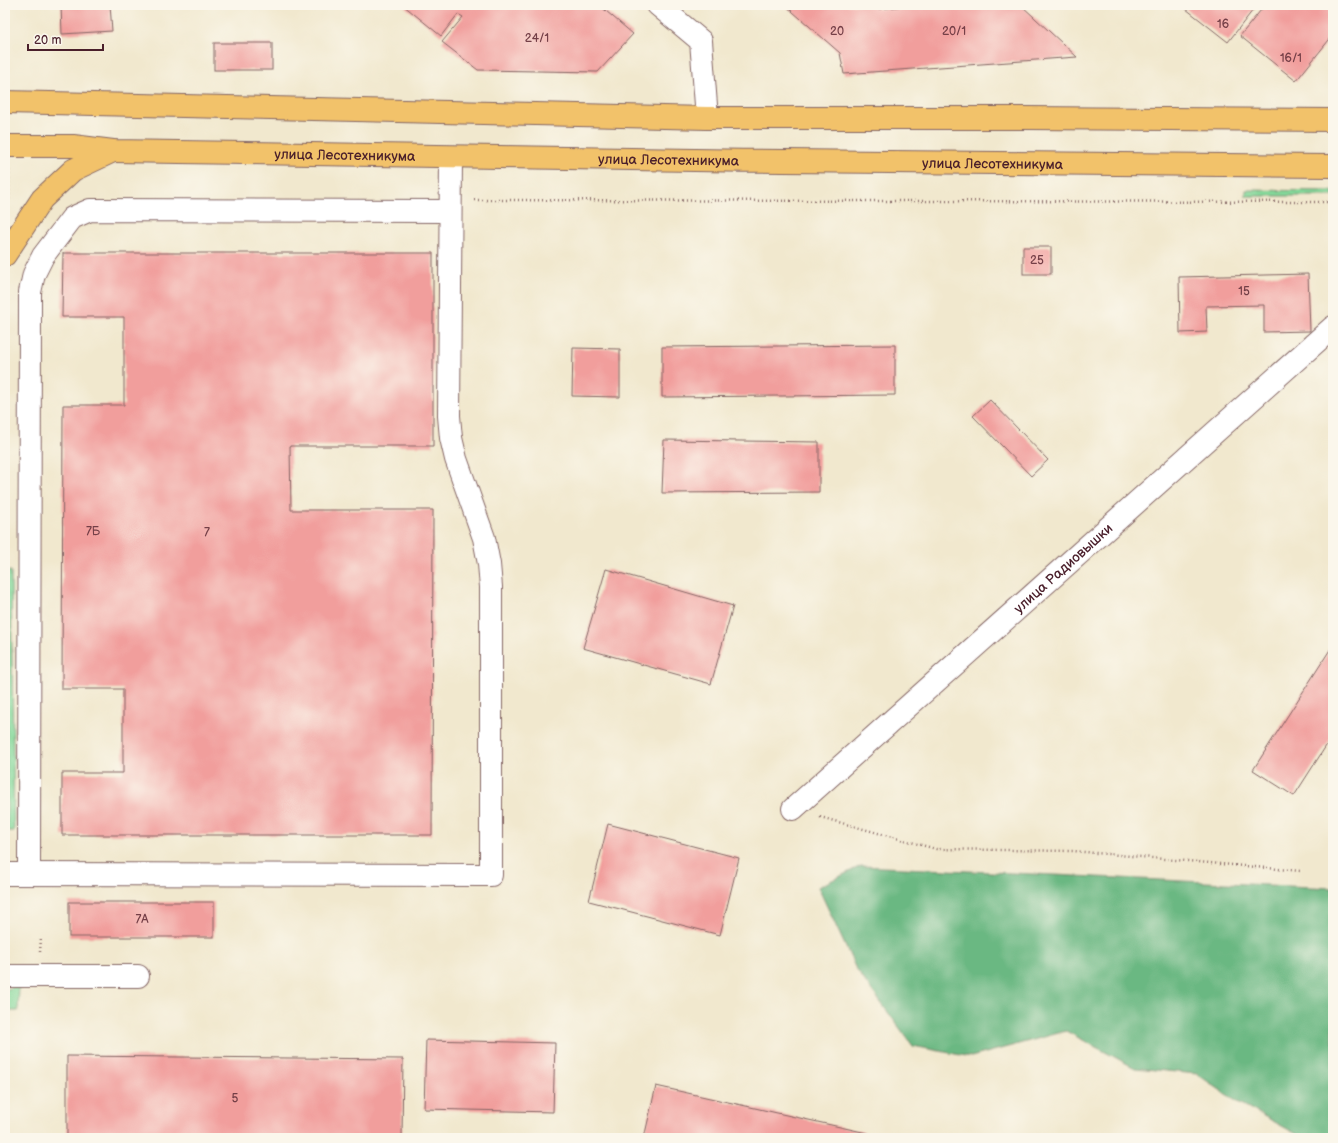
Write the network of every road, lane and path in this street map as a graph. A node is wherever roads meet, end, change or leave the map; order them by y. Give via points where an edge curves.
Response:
1 (658, 5) edge
2 (5, 102) edge
3 (707, 118) junction
4 (1333, 120) edge
5 (5, 146) edge
6 (113, 151) junction
7 (451, 157) junction
8 (1333, 166) edge
9 (9, 170) dead end
10 (9, 199) dead end
11 (1333, 202) edge
12 (450, 206) junction
13 (5, 255) edge
14 (1333, 327) edge
15 (792, 809) joint
16 (1301, 870) dead end
17 (5, 874) edge
18 (29, 874) junction
19 (5, 976) edge
20 (138, 976) dead end

1 - 3 lane via 701,41
2 - 3 main road
3 - 4 main road
5 - 6 main road, улица Лесотехникума via 73,146
6 - 7 main road, улица Лесотехникума
6 - 13 main road via 73,170 42,199
7 - 8 main road, улица Лесотехникума via 1026,165
7 - 12 lane
9 - 10 path
11 - 12 path
12 - 18 lane via 90,210 72,218 42,256 30,292
12 - 18 lane via 451,438 484,538 491,587 490,875
14 - 15 lane, улица Радиовышки
15 - 16 path via 936,849 1073,851
17 - 18 lane
19 - 20 lane

